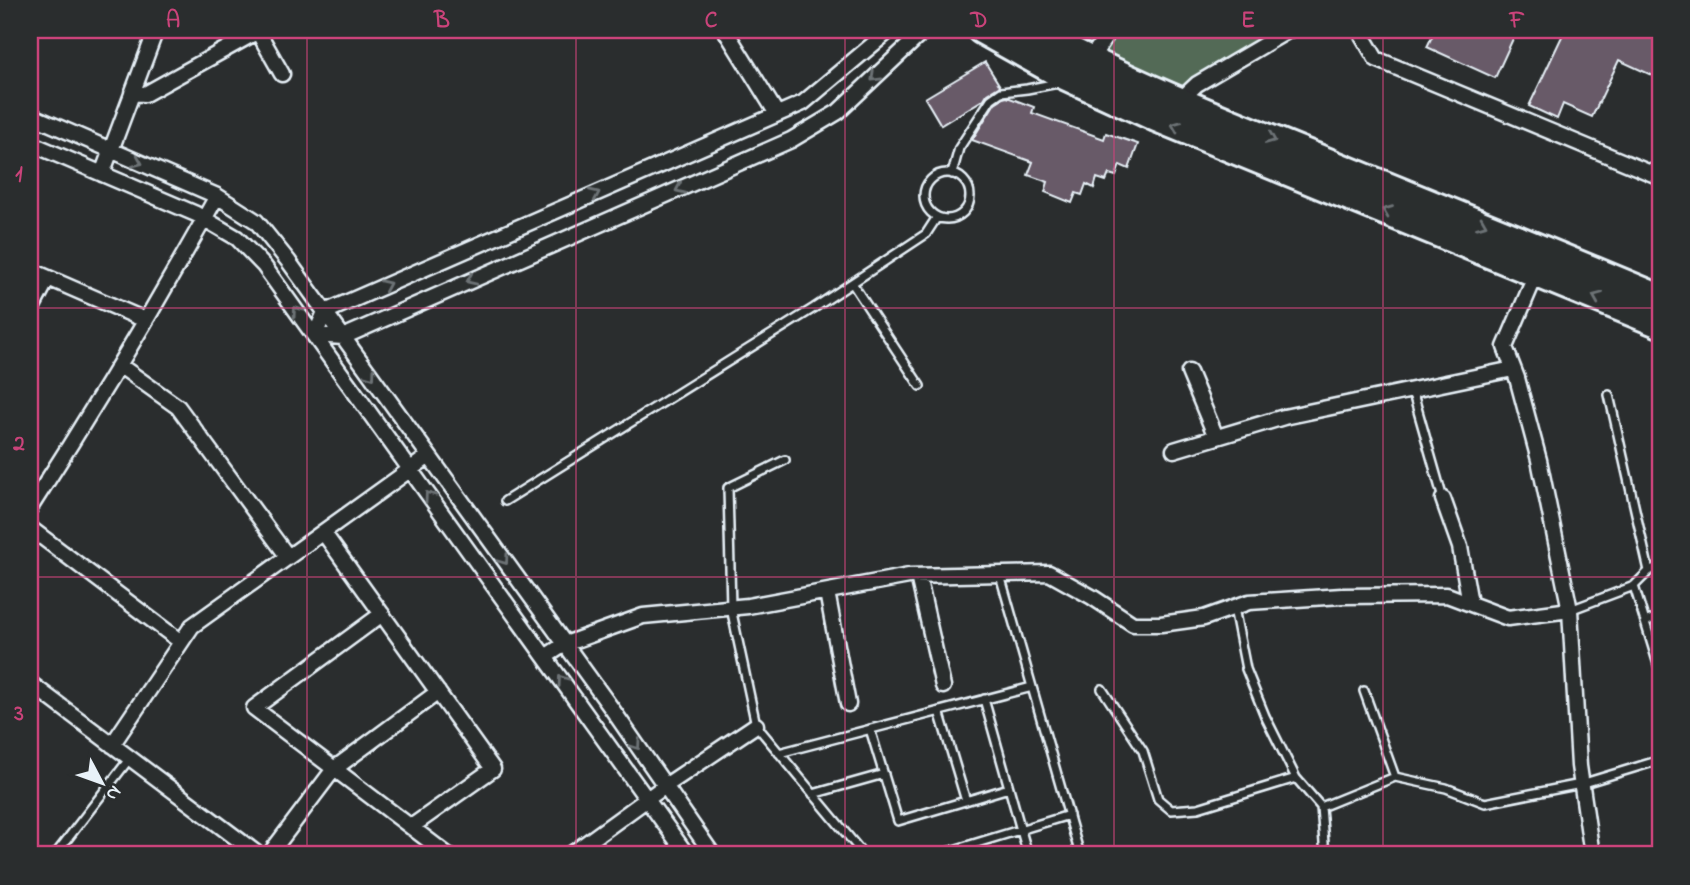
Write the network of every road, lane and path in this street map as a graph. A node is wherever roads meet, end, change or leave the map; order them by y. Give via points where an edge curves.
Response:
1 (258, 30) edge
2 (725, 30) edge
3 (890, 30) edge
4 (925, 30) edge
5 (981, 30) edge
6 (1031, 30) edge
7 (1111, 30) edge
8 (1289, 30) edge
9 (1359, 30) edge
10 (151, 31) edge
11 (1072, 39) edge
12 (1081, 70) junction
13 (282, 74) dead end
14 (132, 93) junction
15 (1179, 101) junction
16 (777, 114) junction
17 (30, 116) edge
18 (30, 143) edge
19 (111, 150) junction
20 (102, 174) junction
21 (952, 174) junction
22 (1660, 177) edge
23 (217, 196) junction
24 (937, 217) junction
25 (204, 219) junction
26 (30, 270) edge
27 (1537, 272) junction
28 (48, 278) junction
29 (852, 283) junction
30 (1660, 298) edge
31 (30, 312) edge
32 (325, 312) junction
33 (145, 320) junction
34 (1660, 324) edge
35 (315, 335) junction
36 (343, 337) junction
37 (119, 365) junction
38 (1513, 369) junction
39 (1189, 372) dead end
40 (920, 386) dead end
41 (1412, 390) junction
42 (1609, 395) dead end
43 (1216, 437) junction
44 (1174, 450) dead end
45 (429, 456) junction
46 (785, 460) dead end
47 (411, 470) junction
48 (1443, 499) joint
49 (505, 501) dead end
50 (30, 508) edge
51 (30, 528) edge
52 (323, 532) junction
53 (288, 557) junction
54 (1660, 566) edge
55 (1648, 571) junction
56 (1000, 574) junction
57 (918, 576) junction
58 (1634, 586) junction
59 (827, 592) junction
60 (1470, 603) junction
61 (1234, 607) junction
62 (731, 608) junction
63 (1570, 610) junction
64 (382, 614) junction
65 (1660, 616) edge
66 (1645, 622) junction
67 (181, 642) junction
68 (565, 644) junction
69 (545, 657) junction
70 (1660, 671) edge
71 (30, 683) edge
72 (943, 686) dead end
73 (1032, 687) junction
74 (1102, 689) dead end
75 (1364, 691) dead end
76 (438, 692) junction
77 (984, 699) junction
78 (848, 704) dead end
79 (939, 711) junction
80 (756, 725) junction
81 (870, 729) junction
82 (112, 745) junction
83 (779, 753) junction
84 (130, 758) junction
85 (1660, 760) edge
86 (334, 769) junction
87 (884, 774) junction
88 (1395, 777) junction
89 (1296, 778) junction
90 (1581, 784) junction
91 (665, 786) junction
92 (1009, 788) junction
93 (813, 794) junction
94 (647, 799) junction
95 (966, 801) junction
96 (1321, 807) junction
97 (1069, 814) junction
98 (411, 827) junction
99 (1021, 830) junction
100 (55, 855) edge
101 (259, 855) edge
102 (269, 855) edge
103 (448, 855) edge
104 (570, 855) edge
105 (687, 855) edge
106 (713, 855) edge
107 (864, 855) edge
108 (937, 855) edge
109 (1028, 855) edge
110 (1080, 855) edge
111 (1325, 855) edge
112 (1592, 855) edge

1 - 13 street
1 - 14 street via 145,94
2 - 16 street
3 - 16 street via 803,103
4 -> 36 street via 838,112 791,140
5 - 12 highway
6 - 11 highway
7 - 12 street
8 - 15 street via 1197,84
9 - 22 street via 1376,59
10 - 14 street
11 - 12 highway
12 - 15 highway
12 - 21 lane via 1027,89 1000,92 991,99 959,148
27 -> 12 highway via 1156,118
14 - 19 street
15 -> 30 highway
32 -> 16 street
17 - 19 street
18 - 20 street
19 - 20 street
19 -> 23 street
20 - 25 street
21 - 24 lane via 933,177 927,185 925,203
21 - 24 lane via 967,185 968,204 956,218
23 - 25 street
23 - 32 street via 256,221
24 - 29 lane via 926,234
25 - 33 street
35 -> 25 street via 264,265 237,238
26 - 28 street
34 -> 27 highway
27 - 38 street via 1505,347
28 - 31 street
28 - 33 street
29 - 40 lane
29 - 49 lane
32 - 35 street
32 - 36 street
33 - 37 street
35 - 36 street
35 - 47 street
36 -> 45 street
37 - 50 street
37 - 53 street via 178,407
38 - 41 street
38 - 63 street via 1539,460
39 - 43 street
41 - 43 street via 1283,416
41 - 48 lane
42 - 55 lane
43 - 44 street
45 - 47 street
45 -> 68 street
46 - 62 lane via 728,488
47 - 52 street
69 -> 47 street
48 - 60 street via 1460,547
51 - 67 street
52 - 53 street
52 - 64 street
53 - 67 street via 192,626
54 - 55 lane
55 - 58 lane
56 - 57 street
56 - 61 street via 1049,573 1133,624 1204,618
56 - 73 lane
57 - 59 street
57 - 72 street
58 - 63 lane
58 - 66 lane
59 - 62 street
59 - 78 street
60 - 61 street via 1447,595 1342,596
60 - 63 street via 1508,618
61 - 89 lane via 1246,669
62 - 68 street via 643,616
62 - 80 lane
63 - 90 street
64 - 76 street
64 - 86 street via 254,708
65 - 66 lane
66 - 70 lane
67 - 82 street
68 - 69 street
68 -> 91 street
94 -> 69 street
71 - 82 street
73 - 77 lane
73 - 97 lane
74 - 89 lane via 1143,751 1158,799 1171,810 1198,808
75 - 88 lane
76 - 86 street
76 - 98 street via 493,769
77 - 79 lane
77 - 92 lane
79 - 81 lane
79 - 95 lane
80 - 83 lane
80 - 91 street
81 - 83 lane
81 - 87 lane
82 - 84 street
83 - 93 lane
84 - 100 lane
84 - 101 street
85 - 90 lane
86 - 98 street
86 - 102 street
87 - 93 lane
87 - 95 lane via 898,821
88 - 90 lane via 1446,788 1485,803
88 - 96 lane
89 - 96 lane
90 - 112 street
91 - 94 street
91 - 106 street
92 - 95 lane
92 - 99 lane
93 - 107 lane
94 - 104 street
94 - 105 street
96 - 111 lane
97 - 99 lane
97 - 110 lane
98 - 103 street
99 - 108 lane
99 - 109 lane

